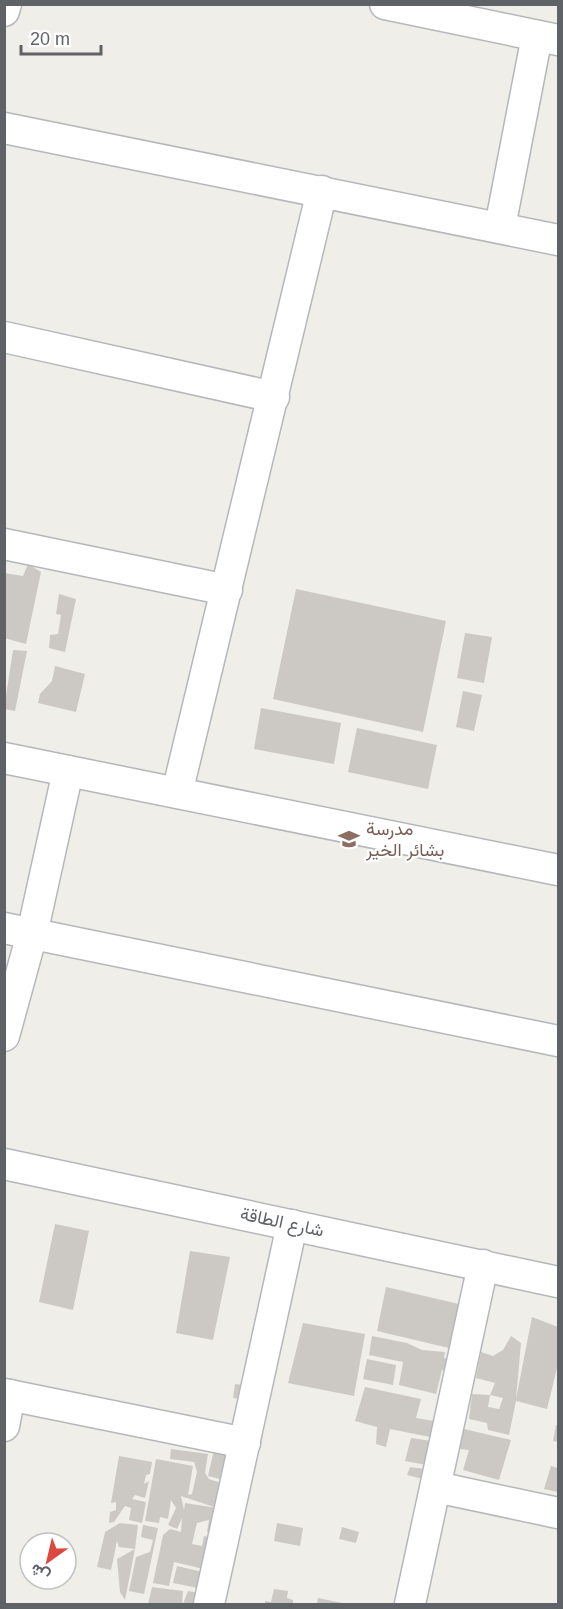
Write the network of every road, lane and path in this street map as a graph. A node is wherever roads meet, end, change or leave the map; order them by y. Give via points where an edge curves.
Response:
1 (6, 4) edge
2 (385, 4) edge
3 (4, 11) edge
4 (548, 38) edge
5 (4, 128) edge
6 (322, 191) junction
7 (500, 227) junction
8 (558, 240) edge
9 (4, 337) edge
10 (274, 397) junction
11 (4, 544) edge
12 (227, 590) junction
13 (4, 758) edge
14 (68, 771) junction
15 (177, 793) junction
16 (558, 870) edge
17 (18, 931) edge
18 (4, 1036) edge
19 (558, 1041) edge
20 (4, 1164) edge
21 (292, 1225) junction
22 (483, 1265) junction
23 (558, 1282) edge
24 (7, 1395) edge
25 (4, 1426) edge
26 (245, 1443) junction
27 (436, 1487) junction
28 (558, 1513) edge
29 (209, 1605) edge
30 (410, 1605) edge

1 - 3 street
2 - 4 street
4 - 7 street
5 - 6 street
6 - 7 street
6 - 10 street
7 - 8 street
9 - 10 street
10 - 12 street
11 - 12 street
12 - 15 street
13 - 14 street
14 - 15 street
14 - 17 street
15 - 16 street
17 - 18 street
17 - 19 street
20 - 21 street, شارع الطاقة
21 - 22 street, شارع الطاقة
21 - 26 street
22 - 23 street, شارع الطاقة
22 - 27 street
24 - 25 street
24 - 26 street
26 - 29 street
27 - 28 street
27 - 30 street

